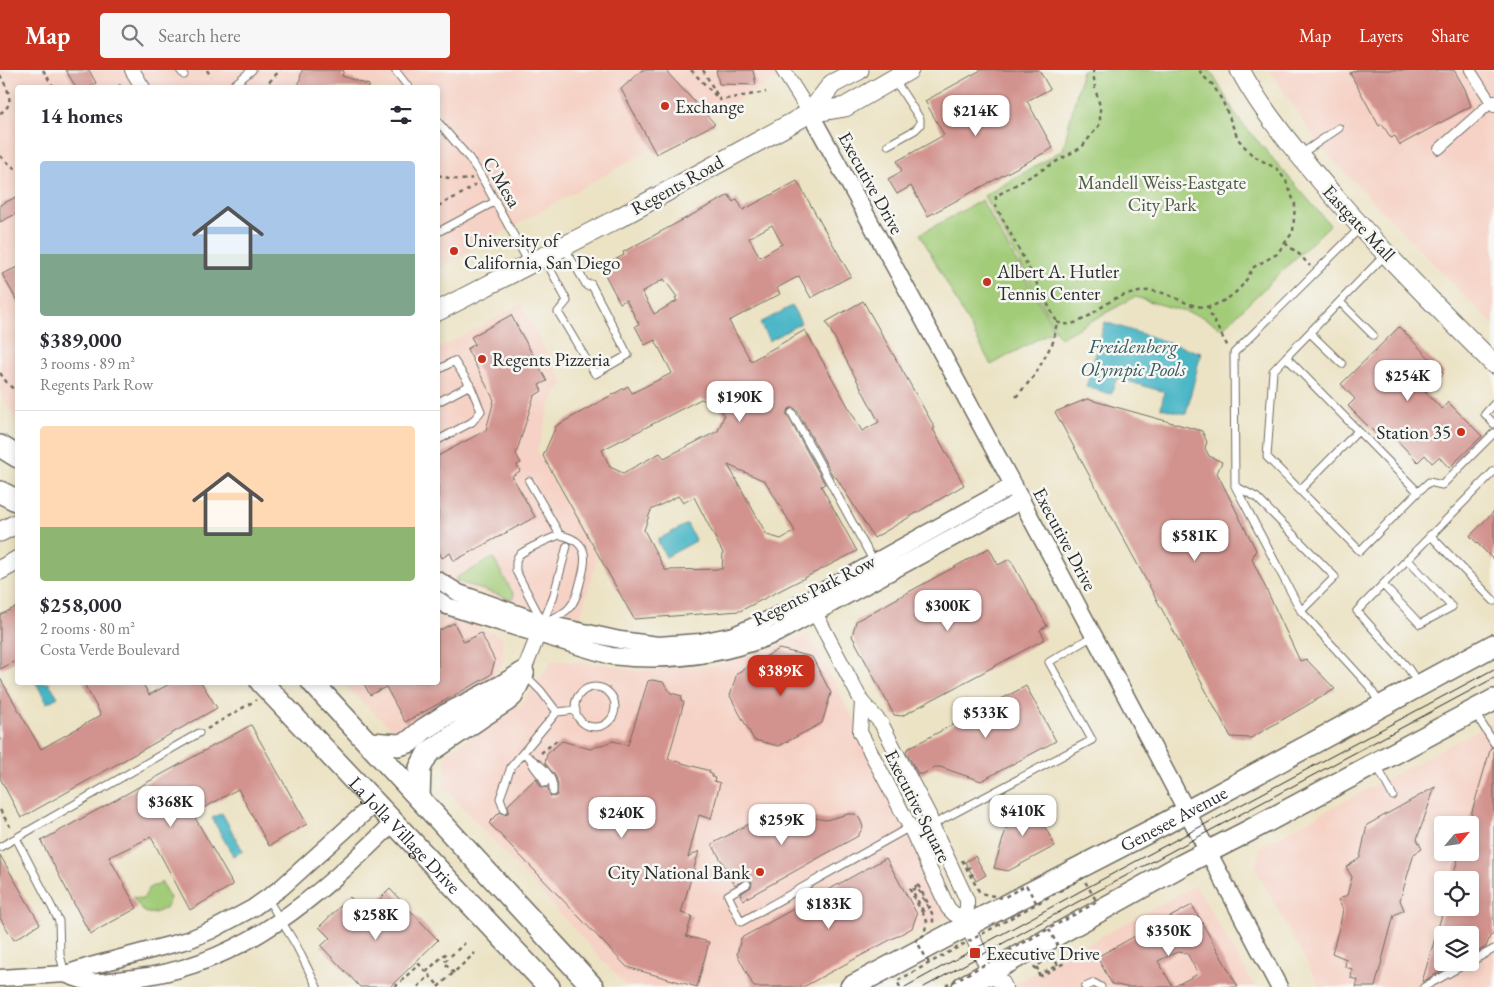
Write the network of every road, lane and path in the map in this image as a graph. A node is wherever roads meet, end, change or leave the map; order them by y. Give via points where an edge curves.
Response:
1 (43, 70) edge
2 (132, 70) edge
3 (207, 70) edge
4 (252, 70) edge
5 (280, 70) edge
6 (396, 70) edge
7 (691, 70) edge
8 (703, 70) edge
9 (783, 70) edge
10 (858, 70) edge
11 (1093, 70) edge
12 (1199, 70) edge
13 (1240, 70) edge
14 (1470, 70) edge
15 (0, 74) edge
16 (902, 75) edge
17 (211, 77) dead end
18 (52, 85) edge
19 (141, 85) edge
20 (234, 85) edge
21 (267, 85) edge
22 (407, 85) edge
23 (766, 92) dead end
24 (720, 100) junction
25 (1493, 104) edge
26 (810, 113) junction
27 (0, 114) edge
28 (440, 124) edge
29 (1339, 128) dead end
30 (888, 145) dead end
31 (1439, 149) dead end
32 (0, 156) edge
33 (1299, 156) junction
34 (15, 168) edge
35 (440, 176) edge
36 (482, 177) junction
37 (496, 201) junction
38 (440, 205) edge
39 (1361, 227) junction
40 (440, 231) edge
41 (1285, 243) junction
42 (564, 246) junction
43 (1387, 253) junction
44 (536, 260) junction
45 (1316, 272) junction
46 (1340, 302) junction
47 (1209, 306) junction
48 (440, 310) edge
49 (1057, 322) junction
50 (1310, 332) junction
51 (1374, 335) dead end
52 (1234, 353) junction
53 (1286, 357) junction
54 (1342, 364) dead end
55 (1494, 364) edge
56 (440, 369) edge
57 (0, 373) edge
58 (470, 385) junction
59 (15, 390) edge
60 (1016, 398) dead end
61 (440, 401) edge
62 (1494, 404) edge
63 (792, 414) dead end
64 (1494, 424) edge
65 (1358, 431) junction
66 (1494, 433) edge
67 (440, 439) edge
68 (0, 446) edge
69 (15, 455) edge
70 (1494, 471) edge
71 (529, 481) dead end
72 (1014, 485) junction
73 (1235, 486) junction
74 (1300, 490) junction
75 (0, 492) edge
76 (1418, 492) junction
77 (15, 500) edge
78 (1022, 500) junction
79 (15, 524) edge
80 (0, 532) edge
81 (560, 535) junction
82 (1430, 535) junction
83 (567, 546) dead end
84 (1407, 559) junction
85 (15, 562) edge
86 (874, 564) junction
87 (0, 570) edge
88 (440, 581) edge
89 (1383, 585) junction
90 (440, 601) edge
91 (1494, 602) edge
92 (812, 607) junction
93 (1301, 611) junction
94 (541, 629) junction
95 (1093, 636) junction
96 (1494, 645) edge
97 (523, 673) junction
98 (264, 685) edge
99 (315, 685) edge
100 (1419, 685) junction
101 (1494, 700) edge
102 (862, 702) junction
103 (1381, 706) junction
104 (241, 709) dead end
105 (576, 710) junction
106 (1473, 711) junction
107 (557, 712) junction
108 (199, 733) joint
109 (557, 740) dead end
110 (1494, 743) edge
111 (370, 744) junction
112 (893, 745) junction
113 (523, 753) junction
114 (538, 754) dead end
115 (873, 756) junction
116 (530, 758) junction
117 (1376, 763) junction
118 (545, 782) dead end
119 (553, 792) dead end
120 (1394, 796) dead end
121 (419, 798) junction
122 (375, 803) junction
123 (504, 809) dead end
124 (0, 810) edge
125 (1188, 811) junction
126 (930, 820) junction
127 (393, 823) junction
128 (910, 827) junction
129 (16, 838) junction
130 (0, 847) edge
131 (1209, 851) junction
132 (962, 860) dead end
133 (974, 865) dead end
134 (967, 870) junction
135 (977, 872) dead end
136 (971, 877) junction
137 (747, 884) dead end
138 (267, 898) junction
139 (1036, 904) junction
140 (281, 921) junction
141 (966, 921) junction
142 (933, 926) dead end
143 (1048, 929) junction
144 (465, 943) dead end
145 (1494, 949) edge
146 (475, 953) dead end
147 (1479, 957) edge
148 (448, 958) junction
149 (1032, 962) dead end
150 (929, 963) junction
151 (1453, 971) edge
152 (426, 972) junction
153 (454, 973) junction
154 (65, 974) junction
155 (430, 975) junction
156 (0, 978) edge
157 (989, 979) edge
158 (122, 983) edge
159 (438, 986) edge
160 (317, 987) edge
161 (395, 987) edge
162 (418, 987) edge
163 (549, 987) edge
164 (593, 987) edge
165 (851, 987) edge
166 (900, 987) edge
167 (944, 987) edge
168 (963, 987) edge
169 (1005, 987) edge
170 (1085, 987) edge
171 (1101, 987) edge
172 (1279, 987) edge
173 (1424, 987) edge

1 - 18 path
2 - 19 street
3 - 17 path
4 - 20 lane
5 - 21 path
6 - 22 lane
7 - 24 path
8 - 24 path
9 - 26 street
10 - 26 main road, Regents Road via 832,84
11 - 49 path via 1100,124 1082,147 996,196 996,206
12 - 41 path via 1223,102 1238,139 1252,155 1277,169 1286,180 1296,208 1293,232
13 - 33 main road, Eastgate Mall via 1253,94
14 - 25 street
15 - 27 path via 9,91 9,104
16 - 26 main road, Regents Road via 845,107
16 - 30 lane via 920,125
23 - 24 path
25 - 31 street
26 - 42 main road, Regents Road
26 - 72 street, Executive Drive
28 - 36 lane, C Mesa
29 - 33 lane
32 - 34 path
33 - 39 main road, Eastgate Mall
35 - 36 path via 469,180
36 - 37 lane, C Mesa
36 - 38 path via 465,192
37 - 40 lane
37 - 44 lane, C Mesa
39 - 43 main road, Eastgate Mall
39 - 45 lane
41 - 45 path
41 - 47 path via 1277,254 1252,268 1234,293
42 - 44 main road, Regents Road
42 - 44 lane, C Mesa via 587,286 591,284 628,355 595,374 558,312 568,301
43 - 46 lane
43 - 55 main road, Eastgate Mall
44 - 48 main road, Regents Road
45 - 52 lane
46 - 50 lane
46 - 51 lane
47 - 49 path via 1200,307 1151,290 1120,296 1070,325
47 - 52 path via 1227,347
49 - 60 path via 1054,342 1035,375
50 - 53 lane
50 - 54 lane
52 - 73 lane
53 - 65 lane
53 - 74 lane via 1273,371 1267,457
56 - 58 lane via 454,361
57 - 59 path
58 - 61 lane
58 - 67 lane via 481,410 472,422
62 - 64 lane via 1485,414
63 - 86 lane
65 - 74 lane
65 - 76 lane
66 - 76 lane via 1442,485 1429,482
68 - 69 main road
70 - 82 lane
71 - 81 lane
72 - 78 street, Executive Drive
72 - 86 street, Regents Park Row
73 - 93 lane
73 - 93 lane via 1256,497 1335,577
74 - 76 lane via 1360,551
75 - 77 main road
78 - 92 street, Regents Park Row
78 - 95 street, Executive Drive
79 - 80 main road
81 - 94 lane via 519,555 516,562 516,571
81 - 94 lane via 577,542 586,563 569,609
82 - 84 lane
82 - 91 lane
83 - 94 lane
84 - 89 lane
84 - 89 lane via 1452,607 1420,624
85 - 87 main road
86 - 92 street, Regents Park Row
88 - 94 street, Regents Park Row via 458,593
89 - 100 lane via 1357,611
90 - 94 street, Regents Park Row via 447,606
92 - 94 street, Regents Park Row via 778,634 758,642 736,641 693,658 611,656
92 - 102 street, Executive Square
93 - 103 lane via 1370,686
94 - 97 street
95 - 125 street, Executive Drive
95 - 126 lane via 1049,662 1092,740
96 - 100 main road, Genesee Avenue
97 - 107 lane
97 - 111 main road via 446,715 409,742
97 - 121 main road via 512,696 428,753 420,768
98 - 122 main road, La Jolla Village Drive
99 - 111 main road, La Jolla Village Drive
100 - 103 main road, Genesee Avenue
101 - 106 main road
102 - 112 street, Executive Square via 881,723
102 - 115 street, Executive Square via 860,732
103 - 125 main road, Genesee Avenue
104 - 108 path
105 - 105 lane via 583,723 596,727 609,722 616,708 610,693 597,687 580,694
105 - 107 lane
106 - 110 lane
106 - 117 main road
107 - 113 lane
108 - 129 lane
109 - 114 path
111 - 121 main road, La Jolla Village Drive
112 - 115 street
112 - 126 street, Executive Square
113 - 116 lane
113 - 123 lane via 511,767 505,782 500,798
115 - 128 street, Executive Square
116 - 118 lane
116 - 119 lane via 548,773
117 - 120 lane
117 - 131 main road
121 - 164 main road, La Jolla Village Drive
122 - 127 main road, La Jolla Village Drive
122 - 138 street
124 - 129 path
125 - 131 street, Executive Drive
125 - 141 main road, Genesee Avenue
126 - 128 street
126 - 141 street, Executive Square via 967,900
127 - 140 street via 325,886
127 - 163 main road, La Jolla Village Drive
128 - 137 lane via 741,922 728,895
128 - 141 street, Executive Square via 948,908
129 - 130 lane
129 - 154 lane via 59,921
131 - 157 main road
131 - 172 street, Executive Drive
132 - 134 path, bridge
133 - 134 path
134 - 136 path, bridge
135 - 136 path, bridge
136 - 139 path, bridge via 980,892 1002,898 1026,885
138 - 140 lane
138 - 154 street via 237,918 188,940
139 - 143 path, bridge via 1083,878 1097,902
139 - 150 path, bridge
140 - 158 street via 248,942 208,959
140 - 160 lane
141 - 157 street, Executive Square
141 - 165 main road, Genesee Avenue
142 - 150 path, bridge via 933,915 929,909 925,902 921,895 918,888 912,890 924,911 930,907 918,886 910,890 927,921 924,935 916,940
143 - 149 path, bridge via 1066,962 1041,976 1036,966 1054,957 1058,965 1043,972 1039,975
143 - 167 path, bridge
144 - 148 path
145 - 147 lane
146 - 153 path
148 - 152 path via 445,954
148 - 153 path via 444,962
150 - 166 path, bridge via 897,981
151 - 173 lane
152 - 155 path
152 - 161 path via 419,964
153 - 159 path
154 - 156 street
154 - 158 street via 91,982
155 - 159 path
155 - 162 path
157 - 168 main road
157 - 169 street via 1002,981
170 - 171 lane via 1094,983

